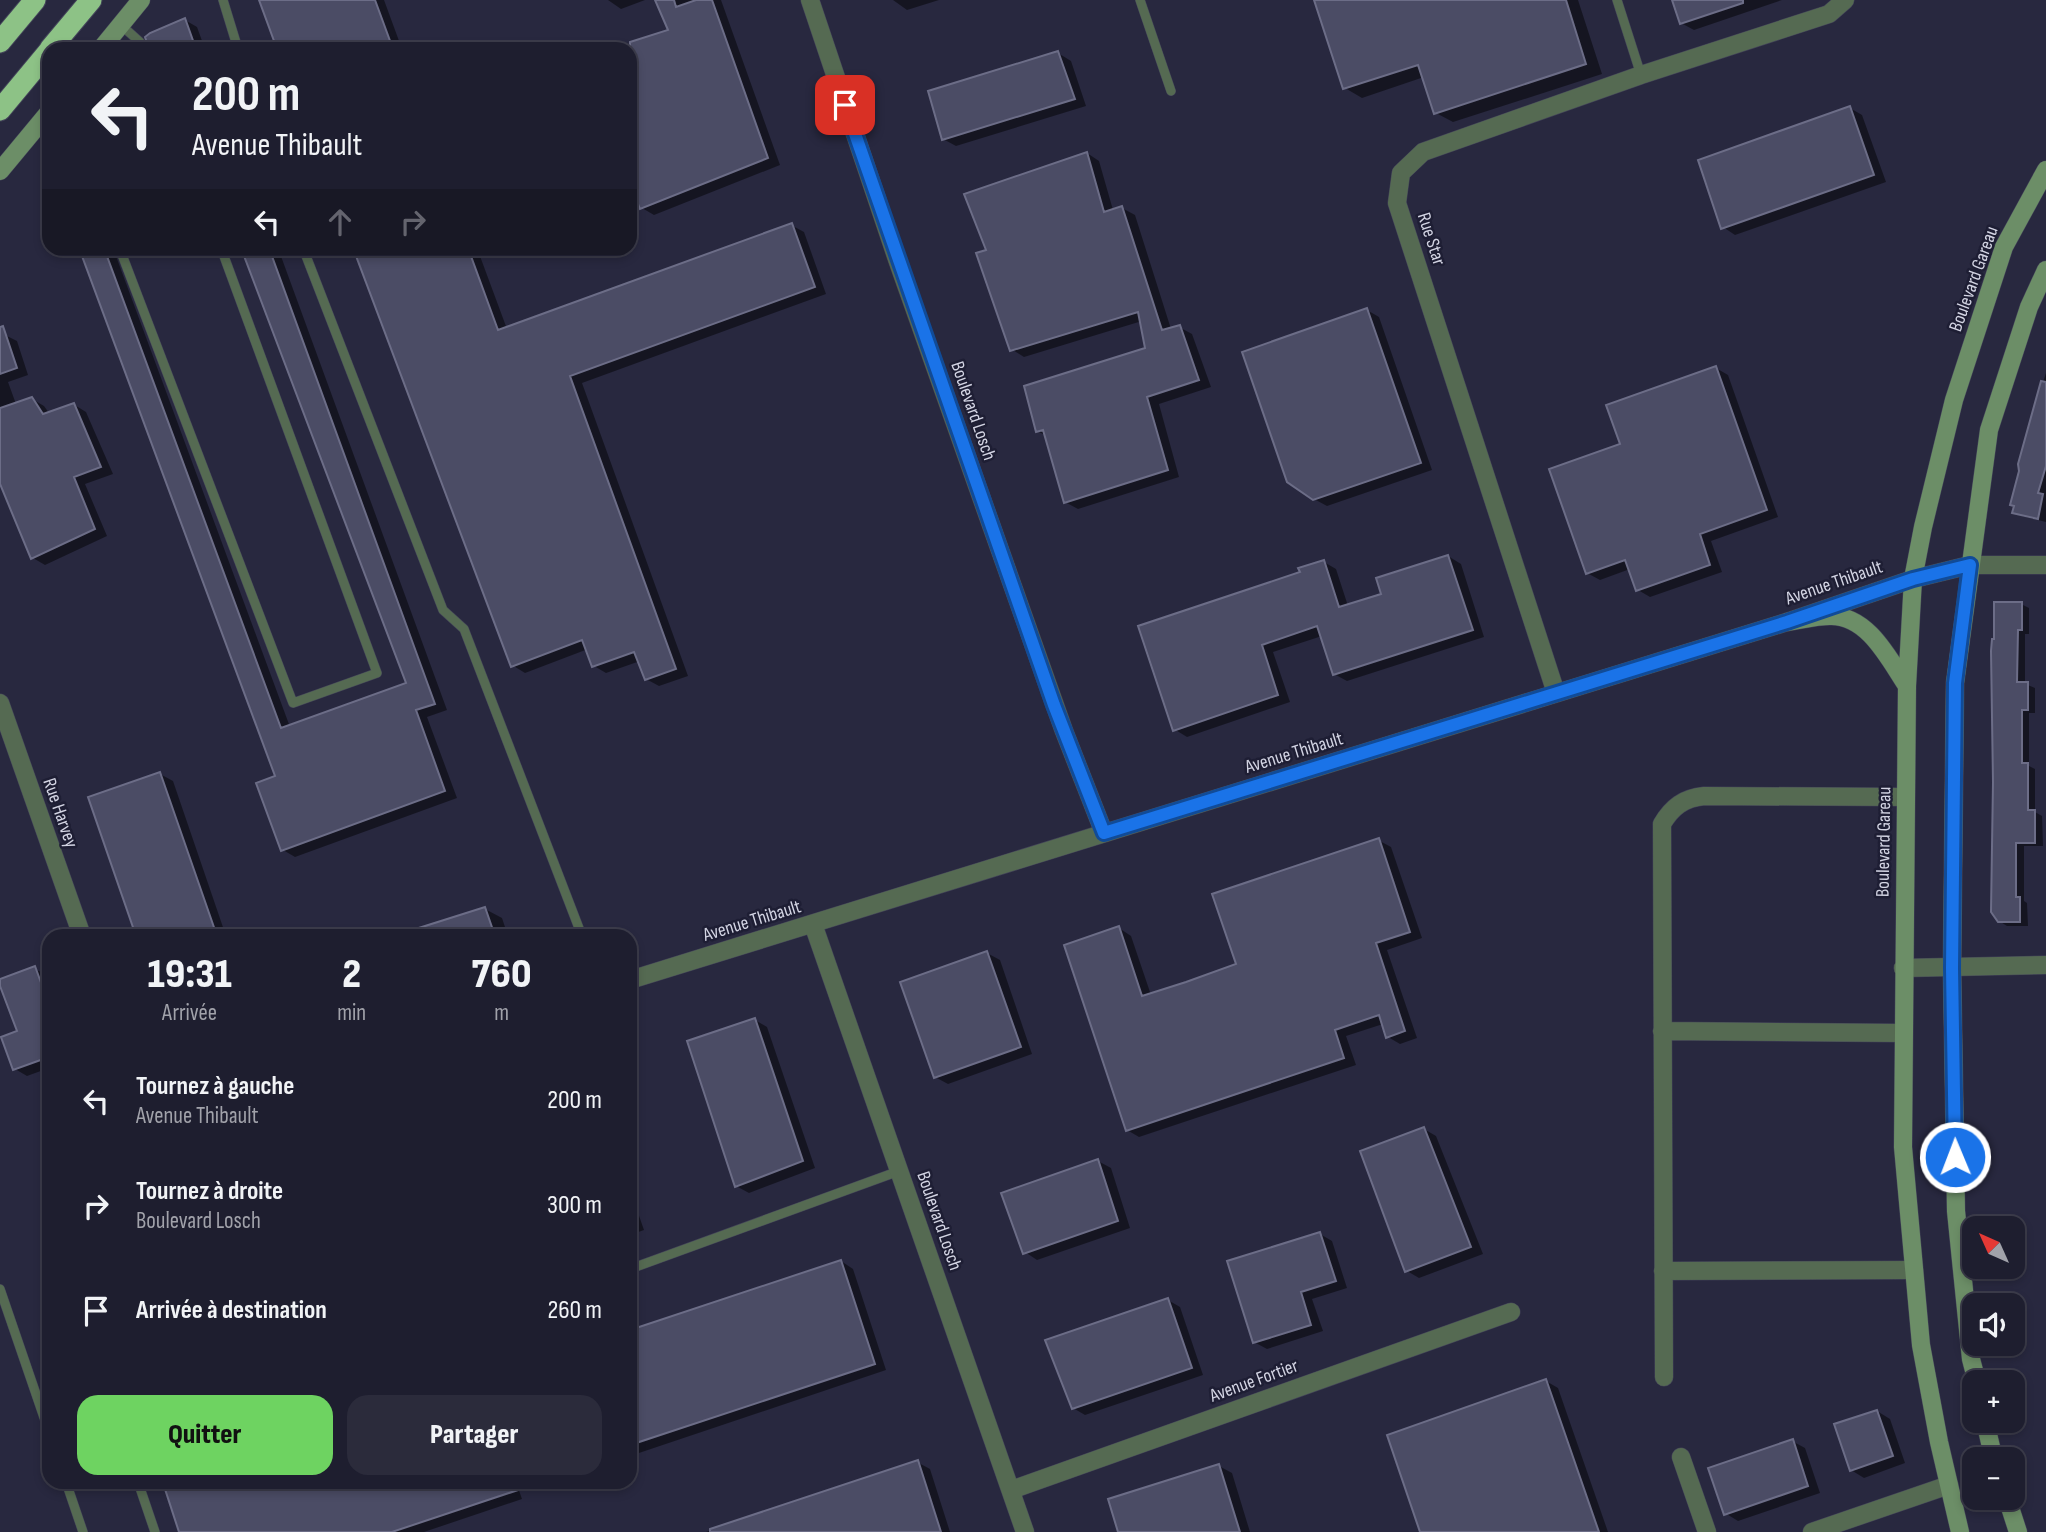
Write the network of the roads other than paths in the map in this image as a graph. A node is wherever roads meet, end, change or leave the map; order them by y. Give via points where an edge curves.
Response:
1 (36, 0) edge
2 (91, 0) edge
3 (141, 0) edge
4 (223, 0) edge
5 (810, 0) edge
6 (1139, 0) edge
7 (1617, 0) edge
8 (1845, 0) edge
9 (121, 25) junction
10 (57, 42) edge
11 (107, 42) edge
12 (140, 42) dead end
13 (236, 42) edge
14 (0, 43) edge
15 (42, 60) edge
16 (1641, 75) junction
17 (1171, 91) dead end
18 (0, 110) edge
19 (42, 120) edge
20 (2046, 170) edge
21 (0, 171) edge
22 (123, 256) edge
23 (223, 256) edge
24 (306, 256) edge
25 (2046, 270) edge
26 (1970, 565) junction
27 (2046, 565) edge
28 (1913, 579) junction
29 (1787, 622) junction
30 (1907, 686) junction
31 (1556, 693) junction
32 (0, 703) edge
33 (1905, 797) junction
34 (1104, 833) junction
35 (813, 924) junction
36 (80, 929) edge
37 (579, 929) edge
38 (2046, 965) edge
39 (1903, 968) junction
40 (1952, 968) junction
41 (637, 978) edge
42 (1662, 1031) junction
43 (1903, 1033) junction
44 (899, 1171) junction
45 (637, 1266) edge
46 (1914, 1270) junction
47 (1664, 1271) junction
48 (0, 1289) edge
49 (1511, 1312) dead end
50 (1974, 1370) edge
51 (1664, 1377) dead end
52 (42, 1412) edge
53 (1681, 1457) dead end
54 (1949, 1485) junction
55 (68, 1489) edge
56 (140, 1489) edge
57 (1010, 1490) junction
58 (2011, 1510) edge
59 (83, 1532) edge
60 (155, 1532) edge
61 (1025, 1532) edge
62 (1707, 1532) edge
63 (1811, 1532) edge
64 (1961, 1532) edge
65 (2018, 1532) edge

1 - 14 highway
2 - 10 highway
3 - 9 street
4 - 13 lane
5 - 34 street, Boulevard Losch via 898,262
6 - 17 lane
7 - 16 lane
8 - 16 street, Rue Star via 1829,15
9 - 11 street
9 - 12 lane
15 - 18 highway
16 - 31 street, Rue Star via 1423,152 1401,173 1399,183 1397,203
19 - 21 street
20 - 28 street, Boulevard Gareau via 2004,247 1954,400
22 - 23 lane via 293,703 377,673
24 - 37 lane via 443,610 464,629
25 - 26 street via 2029,307 1989,430
26 - 27 street, Avenue Thibault
26 - 28 street, Avenue Thibault
26 - 40 street via 1955,683
28 - 29 street, Avenue Thibault
28 - 30 street, Boulevard Gareau
29 - 30 street via 1832,615 1849,620 1878,642
29 - 31 street, Avenue Thibault
30 - 33 street, Boulevard Gareau
31 - 34 street, Avenue Thibault
32 - 36 street, Rue Harvey
33 - 39 street, Boulevard Gareau
33 - 42 street via 1704,796 1688,797 1677,805 1662,824
34 - 35 street, Avenue Thibault
35 - 41 street, Avenue Thibault
35 - 44 street, Boulevard Losch
38 - 40 street
39 - 40 street
39 - 43 street, Boulevard Gareau
40 - 50 street via 1956,1211
42 - 43 street
42 - 47 street
43 - 46 street, Boulevard Gareau via 1903,1147
44 - 45 lane
44 - 57 street, Boulevard Losch
46 - 47 street
46 - 54 street, Boulevard Gareau via 1921,1345
47 - 51 street
48 - 52 lane
49 - 57 street, Avenue Fortier
53 - 62 street
54 - 63 street
54 - 64 street, Boulevard Gareau
55 - 59 lane
56 - 60 lane
57 - 61 street, Boulevard Losch
58 - 65 street

